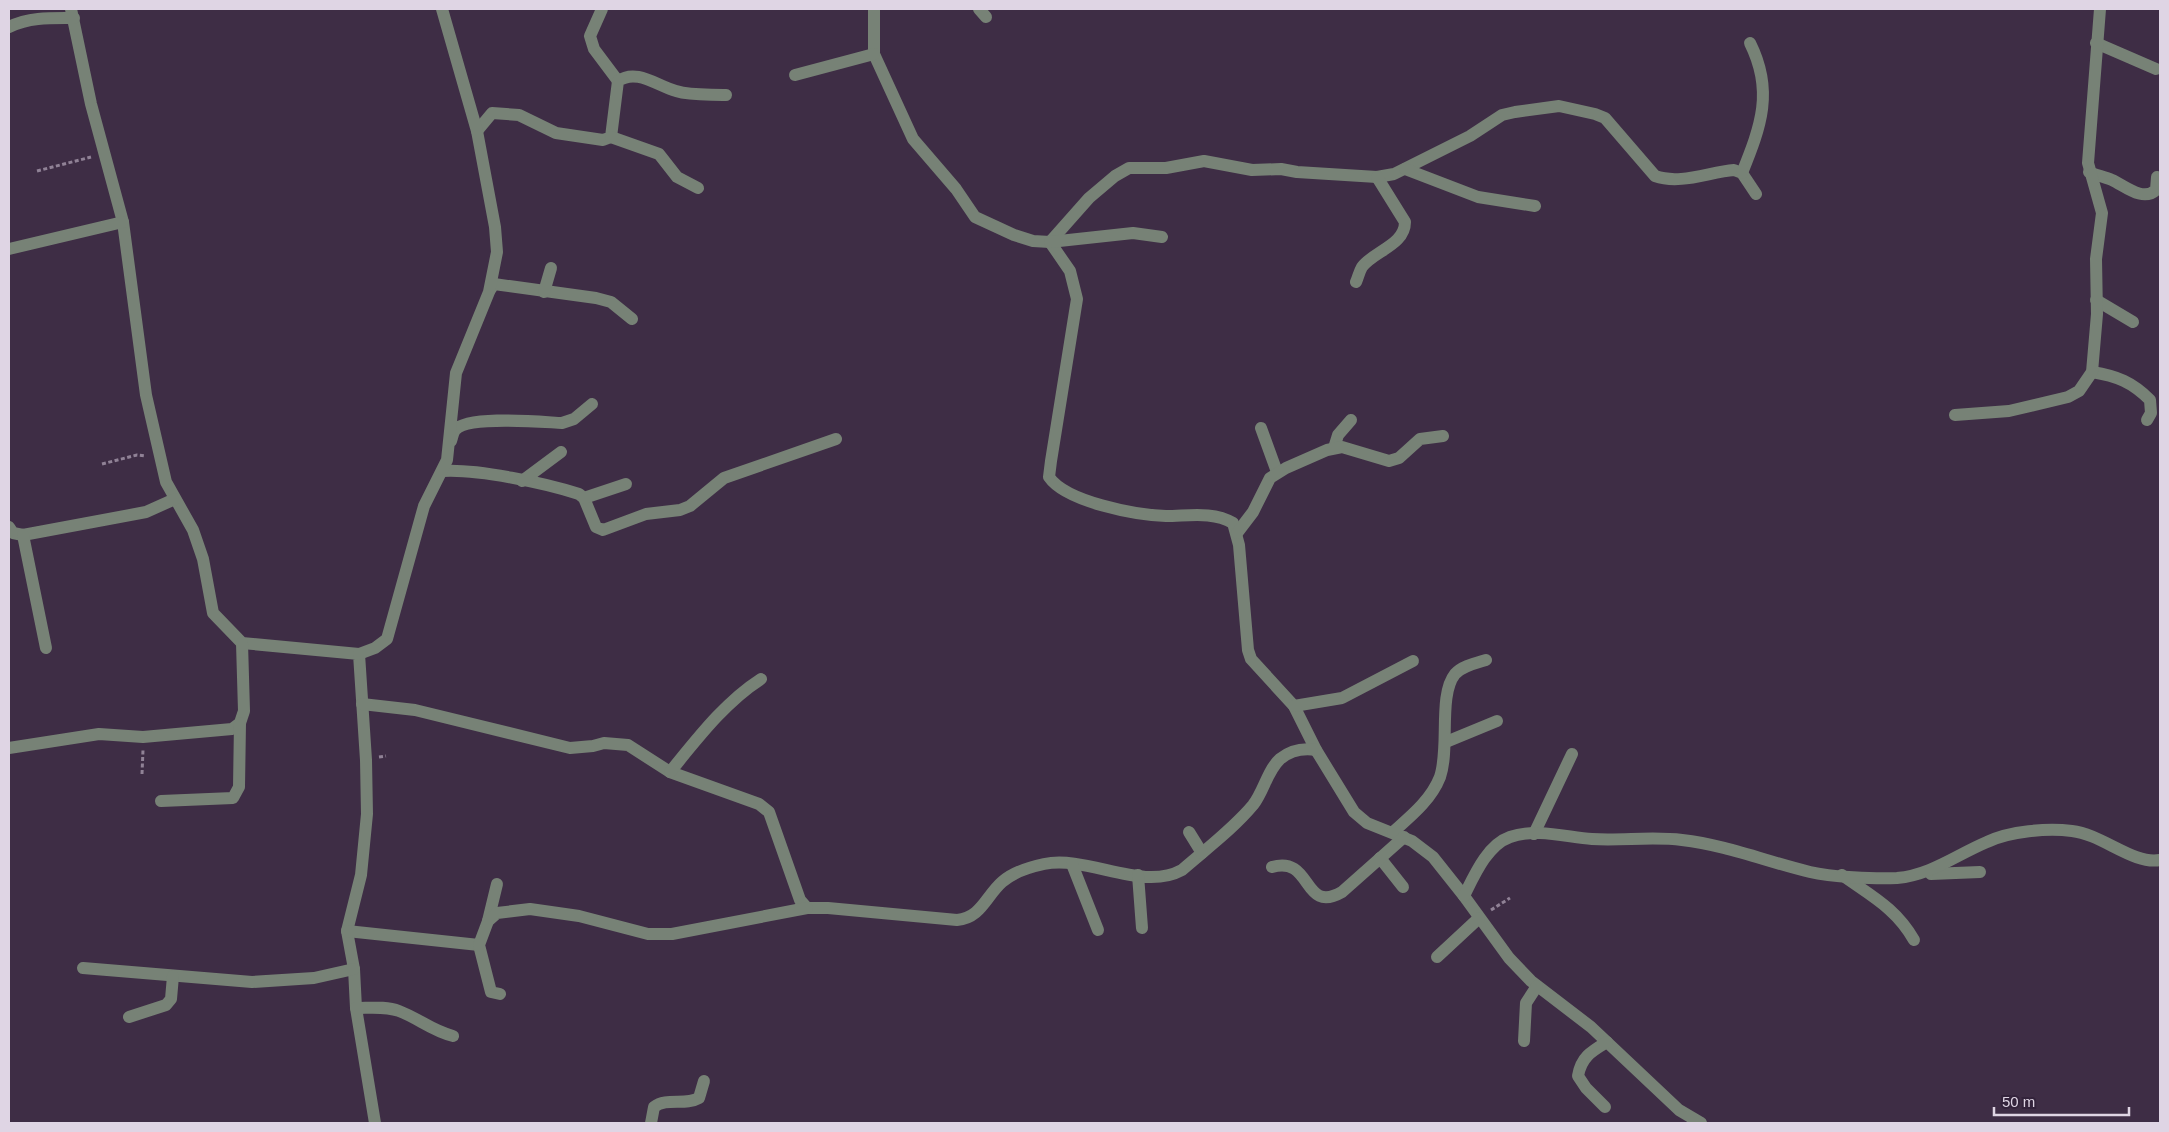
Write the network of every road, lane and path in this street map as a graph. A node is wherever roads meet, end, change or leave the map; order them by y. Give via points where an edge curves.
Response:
1 (442, 9) edge
2 (602, 9) edge
3 (874, 9) edge
4 (2100, 9) edge
5 (74, 12) edge
6 (9, 27) edge
7 (1750, 43) dead end
8 (2096, 43) junction
9 (874, 54) junction
10 (2156, 69) dead end
11 (795, 75) dead end
12 (618, 82) junction
13 (726, 95) dead end
14 (477, 131) junction
15 (611, 137) junction
16 (103, 153) junction
17 (1405, 169) junction
18 (37, 171) dead end
19 (2089, 172) junction
20 (1742, 173) junction
21 (1377, 177) junction
22 (2158, 177) dead end
23 (698, 188) dead end
24 (1756, 194) dead end
25 (1535, 206) dead end
26 (122, 222) junction
27 (1162, 237) dead end
28 (1050, 242) junction
29 (9, 249) edge
30 (551, 268) dead end
31 (1356, 282) dead end
32 (490, 290) junction
33 (544, 292) junction
34 (2096, 300) junction
35 (632, 319) dead end
36 (2133, 322) dead end
37 (2092, 372) junction
38 (592, 404) dead end
39 (1955, 416) dead end
40 (1351, 420) dead end
41 (2146, 420) dead end
42 (1261, 428) dead end
43 (1443, 436) dead end
44 (836, 439) dead end
45 (449, 446) junction
46 (1334, 448) junction
47 (561, 452) dead end
48 (160, 457) junction
49 (102, 464) dead end
50 (443, 471) junction
51 (1277, 472) junction
52 (522, 481) junction
53 (626, 484) dead end
54 (584, 498) junction
55 (175, 499) junction
56 (14, 532) edge
57 (1237, 533) junction
58 (242, 643) junction
59 (46, 648) dead end
60 (359, 654) junction
61 (1486, 660) dead end
62 (1413, 661) dead end
63 (761, 679) dead end
64 (362, 704) junction
65 (1294, 706) junction
66 (1497, 722) dead end
67 (240, 723) junction
68 (143, 737) junction
69 (1446, 742) junction
70 (9, 748) edge
71 (1316, 750) junction
72 (1572, 754) dead end
73 (670, 772) junction
74 (142, 774) dead end
75 (161, 801) dead end
76 (1189, 832) dead end
77 (1534, 834) junction
78 (1398, 835) junction
79 (1202, 853) junction
80 (1380, 858) junction
81 (2160, 860) edge
82 (1072, 864) junction
83 (1272, 867) dead end
84 (1980, 872) dead end
85 (1921, 874) junction
86 (1138, 875) junction
87 (1842, 875) junction
88 (497, 884) dead end
89 (1403, 887) dead end
90 (1464, 896) junction
91 (1510, 898) dead end
92 (807, 908) junction
93 (1479, 918) junction
94 (488, 921) junction
95 (1142, 928) dead end
96 (1098, 930) dead end
97 (347, 931) junction
98 (1914, 940) dead end
99 (480, 945) junction
100 (1437, 956) dead end
101 (83, 968) dead end
102 (354, 969) junction
103 (173, 976) junction
104 (1537, 986) junction
105 (500, 994) dead end
106 (356, 1008) junction
107 (129, 1017) dead end
108 (453, 1036) dead end
109 (1524, 1041) dead end
110 (1607, 1042) junction
111 (704, 1081) dead end
112 (1606, 1107) dead end
113 (375, 1123) edge
114 (651, 1123) edge
115 (1701, 1123) edge

1 - 14 street
2 - 12 street via 590,36 594,49
3 - 9 street
4 - 8 street
5 - 6 street via 25,20
5 - 16 street
7 - 20 street via 1760,63 1763,100 1755,142
8 - 10 street
8 - 19 street via 2088,137
9 - 11 street
9 - 28 street via 914,138 975,217 1014,235
12 - 13 street via 625,76 637,76 676,91
12 - 15 street
14 - 15 street via 492,113 519,115 556,133 603,140
14 - 32 street via 495,227 496,252
15 - 23 street via 659,154 677,177
16 - 18 path
16 - 26 street
17 - 20 street via 1470,136 1502,115 1559,106 1605,118 1655,176 1678,180 1734,170
17 - 21 street
17 - 25 street via 1478,197
19 - 22 street via 2143,195 2156,190
19 - 34 street via 2102,213 2096,259
20 - 24 street
21 - 28 street via 1281,169 1252,170 1204,161 1166,168 1129,168 1090,198
21 - 31 street via 1405,222 1405,230 1363,267
26 - 29 street
26 - 48 street via 146,395
27 - 28 street via 1132,233
28 - 57 street via 1070,271 1078,299 1049,477 1061,489 1098,505 1165,516 1226,519 1233,523
30 - 33 street
32 - 33 street via 494,284
32 - 45 street via 456,373
33 - 35 street via 612,302
34 - 36 street
34 - 37 street
37 - 39 street via 2079,390 2068,397 2009,411
37 - 41 street via 2137,387 2150,400 2150,413
38 - 45 street via 574,419 562,422 482,421 465,425 456,430
40 - 46 street via 1338,435
42 - 51 street
43 - 46 street via 1420,439 1399,458 1389,461
44 - 54 street via 724,478 690,506 680,510 646,514 603,530 596,527
45 - 50 street
46 - 51 street
47 - 52 street
48 - 49 path via 136,455
48 - 55 street via 166,482
50 - 52 street via 457,470
50 - 60 street via 424,506 387,639 376,648
51 - 57 street via 1270,478 1253,512
52 - 54 street via 564,489
53 - 54 street
55 - 56 street via 146,512
55 - 58 street via 193,530 203,559 213,613
56 - 59 street
57 - 65 street via 1248,650 1251,658
58 - 60 street
58 - 67 street via 244,711
60 - 64 street
61 - 69 street via 1455,674 1449,685
62 - 65 street via 1342,698
63 - 73 street via 748,687 708,727
64 - 73 street via 424,712 570,748 615,742 628,745
64 - 97 street via 367,814 361,875
65 - 71 street
66 - 69 street
67 - 68 street via 232,729
67 - 75 street via 239,788 234,798
68 - 70 street via 99,734
68 - 74 path
69 - 78 street via 1441,774 1435,788
71 - 78 street via 1354,812 1367,823
71 - 79 street via 1303,748 1280,759 1253,804
72 - 77 street
73 - 92 street via 758,804 769,812 800,900
76 - 79 street
77 - 87 street via 1593,839 1683,840 1813,873
77 - 90 street via 1508,838 1496,847 1478,868
78 - 80 street
78 - 90 street via 1433,857
79 - 86 street via 1172,875 1163,878
80 - 83 street via 1331,898 1315,894 1291,866 1285,863
80 - 89 street
81 - 85 street via 2137,858 2096,836 2072,831 2042,831 1989,841
82 - 86 street
82 - 92 street via 1044,864 1016,873 1003,881 968,919
82 - 96 street
84 - 85 street
85 - 87 street via 1896,878
86 - 95 street
87 - 98 street via 1893,910
88 - 94 street
90 - 93 street
91 - 93 path
92 - 94 street via 672,934 648,934 579,916 530,909 497,913
93 - 100 street
93 - 104 street via 1509,958
94 - 99 street
97 - 99 street
97 - 102 street
99 - 105 street via 487,985 491,992
101 - 103 street
102 - 103 street via 314,978 252,982
102 - 106 street
103 - 107 street via 171,999 166,1005
104 - 109 street via 1526,1003
104 - 110 street
106 - 108 street via 398,1010 432,1029
106 - 113 street
110 - 112 street via 1587,1054 1578,1076
110 - 115 street via 1666,1099
111 - 114 street via 699,1098 693,1102 659,1103 654,1107

